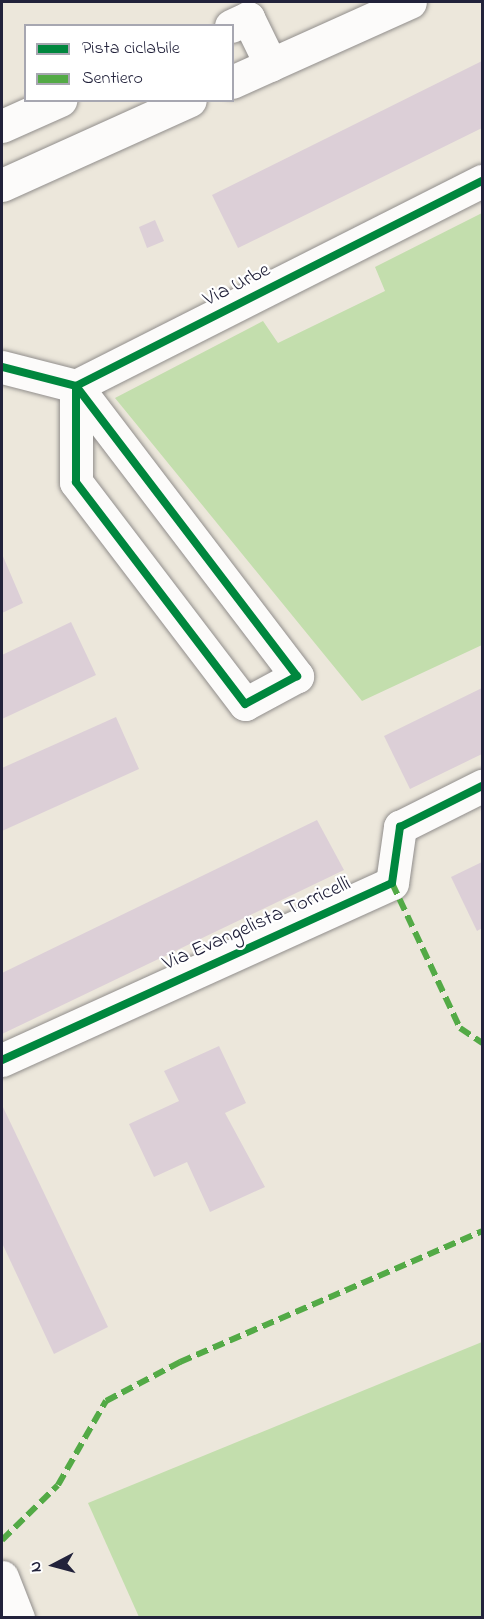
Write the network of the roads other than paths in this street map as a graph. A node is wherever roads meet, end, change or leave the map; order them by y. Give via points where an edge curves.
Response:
1 (411, 2) edge
2 (234, 25) edge
3 (271, 65) junction
4 (234, 81) edge
5 (56, 102) edge
6 (186, 102) edge
7 (2, 126) edge
8 (483, 181) edge
9 (2, 185) edge
10 (2, 367) edge
11 (76, 386) junction
12 (483, 786) edge
13 (2, 1060) edge
14 (2, 1577) edge
15 (18, 1617) edge

1 - 3 street
2 - 3 street via 248,18
3 - 4 street
5 - 7 street
6 - 9 street
8 - 11 street, Via Urbe
10 - 11 street
11 - 11 street via 76,482 245,704 297,676
12 - 13 street, Via Evangelista Torricelli via 400,827 392,883
14 - 15 street

